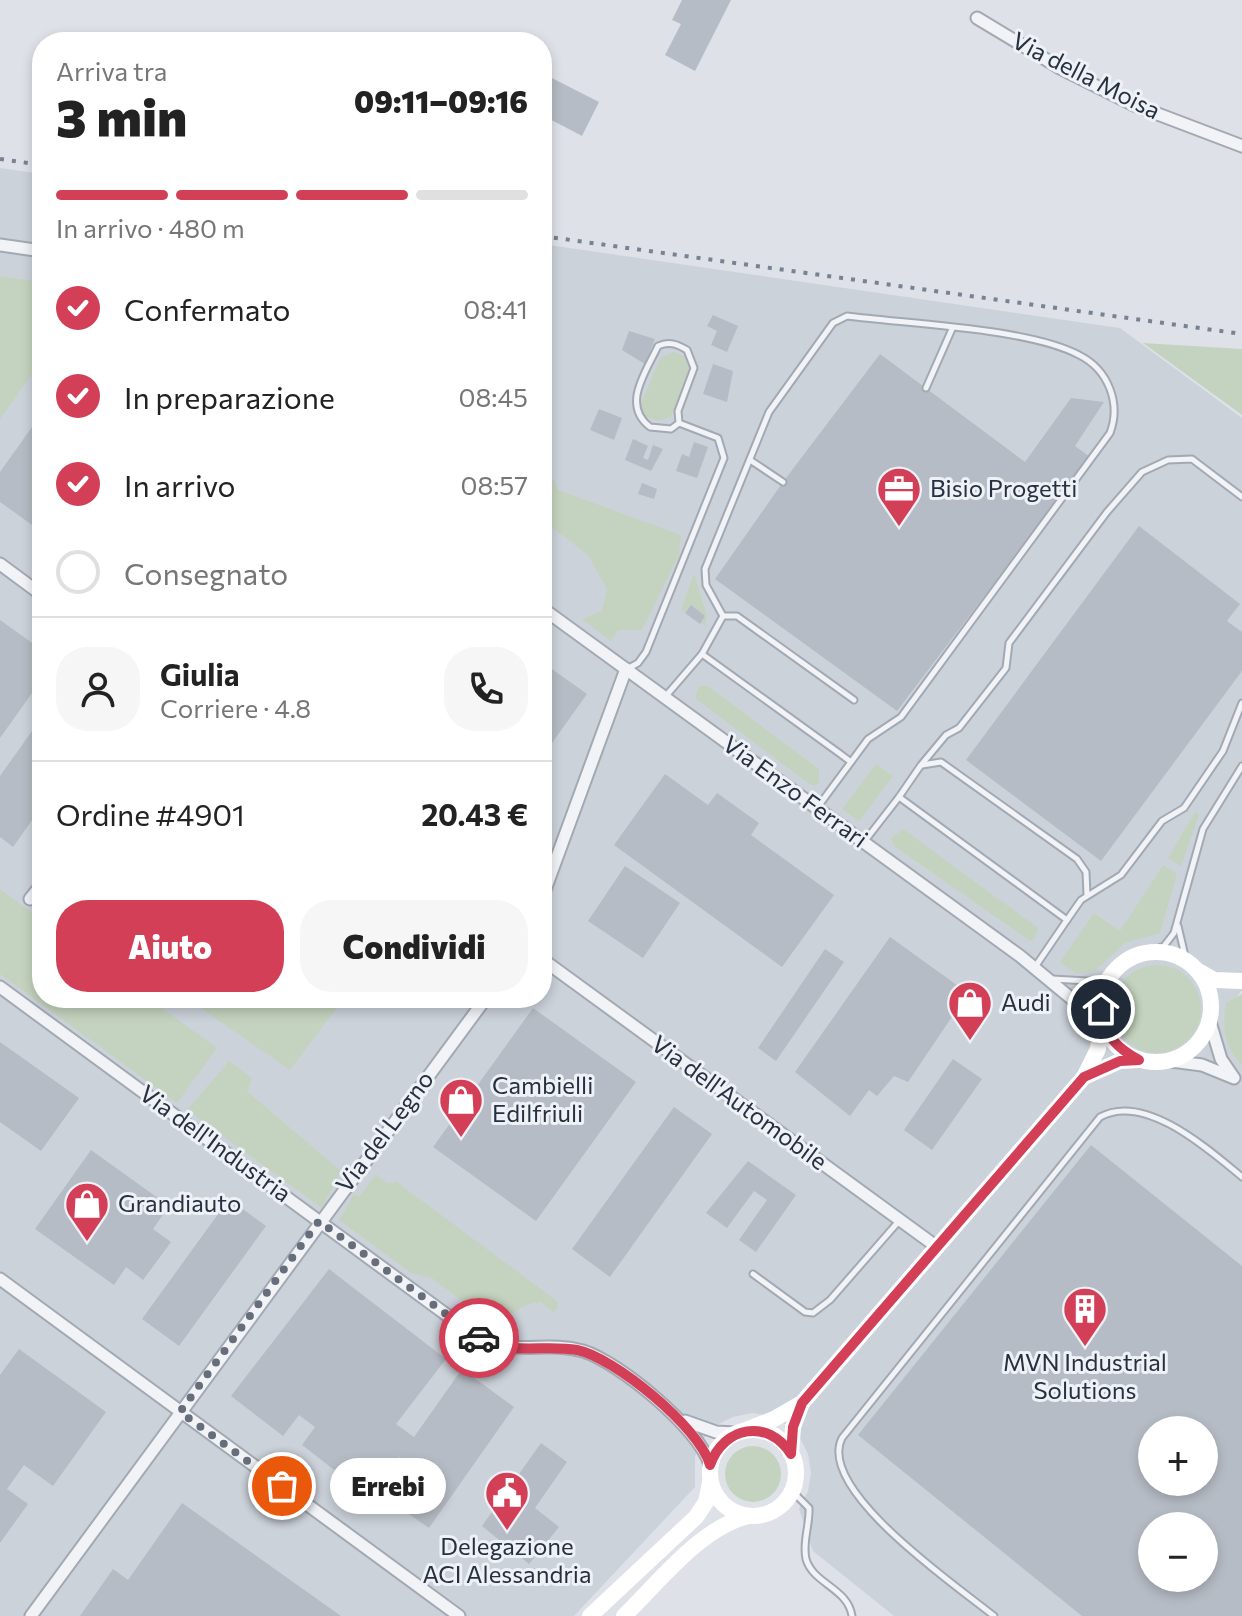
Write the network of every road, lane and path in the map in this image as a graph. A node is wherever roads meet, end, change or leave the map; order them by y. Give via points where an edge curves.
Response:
1 (977, 18) dead end
2 (1242, 146) edge
3 (0, 245) edge
4 (32, 250) edge
5 (952, 329) junction
6 (926, 388) dead end
7 (679, 423) junction
8 (750, 460) junction
9 (783, 482) dead end
10 (1242, 497) edge
11 (0, 564) edge
12 (32, 588) edge
13 (552, 615) edge
14 (723, 616) junction
15 (702, 654) junction
16 (626, 669) junction
17 (665, 697) junction
18 (854, 700) dead end
19 (1242, 703) edge
20 (851, 762) junction
21 (921, 765) junction
22 (1242, 766) edge
23 (899, 797) junction
24 (817, 808) junction
25 (864, 842) junction
26 (552, 871) edge
27 (32, 896) edge
28 (1087, 896) junction
29 (30, 899) dead end
30 (1067, 920) junction
31 (1178, 920) junction
32 (1152, 951) junction
33 (1186, 960) junction
34 (552, 966) edge
35 (1035, 968) junction
36 (1200, 972) junction
37 (1047, 978) junction
38 (1242, 981) edge
39 (1106, 982) junction
40 (0, 987) edge
41 (479, 1008) edge
42 (1211, 1015) junction
43 (1101, 1023) junction
44 (1139, 1060) junction
45 (1171, 1061) junction
46 (1084, 1077) junction
47 (1238, 1082) edge
48 (1242, 1177) edge
49 (899, 1220) junction
50 (319, 1221) junction
51 (937, 1247) junction
52 (753, 1274) dead end
53 (0, 1279) edge
54 (802, 1403) junction
55 (180, 1412) junction
56 (681, 1419) junction
57 (740, 1432) junction
58 (791, 1454) junction
59 (710, 1473) junction
60 (792, 1491) junction
61 (749, 1516) junction
62 (31, 1616) edge
63 (459, 1616) edge
64 (590, 1616) edge
65 (624, 1616) edge
66 (852, 1616) edge
67 (994, 1616) edge

1 - 2 street, Via della Moisa via 1134,105
3 - 4 street
5 - 6 lane
5 - 8 lane via 847,316 833,323 769,412
5 - 20 lane via 1021,338 1080,355 1109,386 1115,419 1095,456 901,717 868,739
7 - 7 lane via 671,429 650,427 636,411 635,398 663,344 687,350 694,368 678,411
7 - 16 lane via 718,438 724,458 646,652
8 - 9 lane
8 - 14 lane via 705,569 706,585
10 - 21 lane via 1192,459 1168,460 1142,472 1009,643 1006,668 959,728 946,735
11 - 12 street
13 - 16 street, Via Enzo Ferrari
14 - 15 lane
14 - 18 lane via 737,616
15 - 17 lane
15 - 20 lane
16 - 17 street, Via Enzo Ferrari
16 - 26 street
17 - 24 street, Via Enzo Ferrari
19 - 28 lane via 1229,739 1184,808 1162,821 1116,880
20 - 24 lane
21 - 23 lane
21 - 28 lane via 941,762 1077,859 1086,872
22 - 31 lane via 1203,829
23 - 25 lane
23 - 30 lane
24 - 25 street, Via Enzo Ferrari
25 - 35 street, Via Enzo Ferrari
27 - 29 street
28 - 30 lane
30 - 35 lane
31 - 32 lane via 1169,941
31 - 33 lane
32 - 33 street
32 - 39 street via 1125,961
33 - 36 street
34 - 49 street, Via dell'Automobile
35 - 37 street, Via Enzo Ferrari
36 - 38 street via 1214,980
36 - 42 street
37 - 39 lane
37 - 43 street, Via Enzo Ferrari
38 - 42 street via 1221,995
39 - 43 street
40 - 50 street, Via dell'Industria
41 - 50 street, Via del Legno
42 - 45 street via 1195,1047
42 - 47 street via 1221,1059
43 - 44 street via 1115,1044
43 - 46 street via 1098,1049
44 - 45 street
44 - 46 street via 1120,1061
45 - 47 street via 1202,1065
46 - 51 street
48 - 67 lane via 1180,1129 1129,1111 1100,1117 842,1438 837,1454 842,1474 881,1524
49 - 51 street, Via dell'Automobile
49 - 52 lane via 813,1313
50 - 55 street, Via del Legno
50 - 56 street, Via dell'Industria via 491,1345 585,1352
51 - 54 street
53 - 55 street
54 - 57 street
54 - 58 street
55 - 62 street, Via del Legno
55 - 63 street
56 - 57 street, Via dell'Industria via 716,1432
56 - 59 street, Via dell'Industria via 704,1448
57 - 58 street via 767,1432
57 - 59 street via 723,1441
58 - 60 street via 796,1472
59 - 61 street via 724,1505
59 - 64 street via 706,1502 696,1517
60 - 61 street via 769,1512
60 - 66 lane via 809,1508 806,1560 846,1599
61 - 65 street via 710,1533

